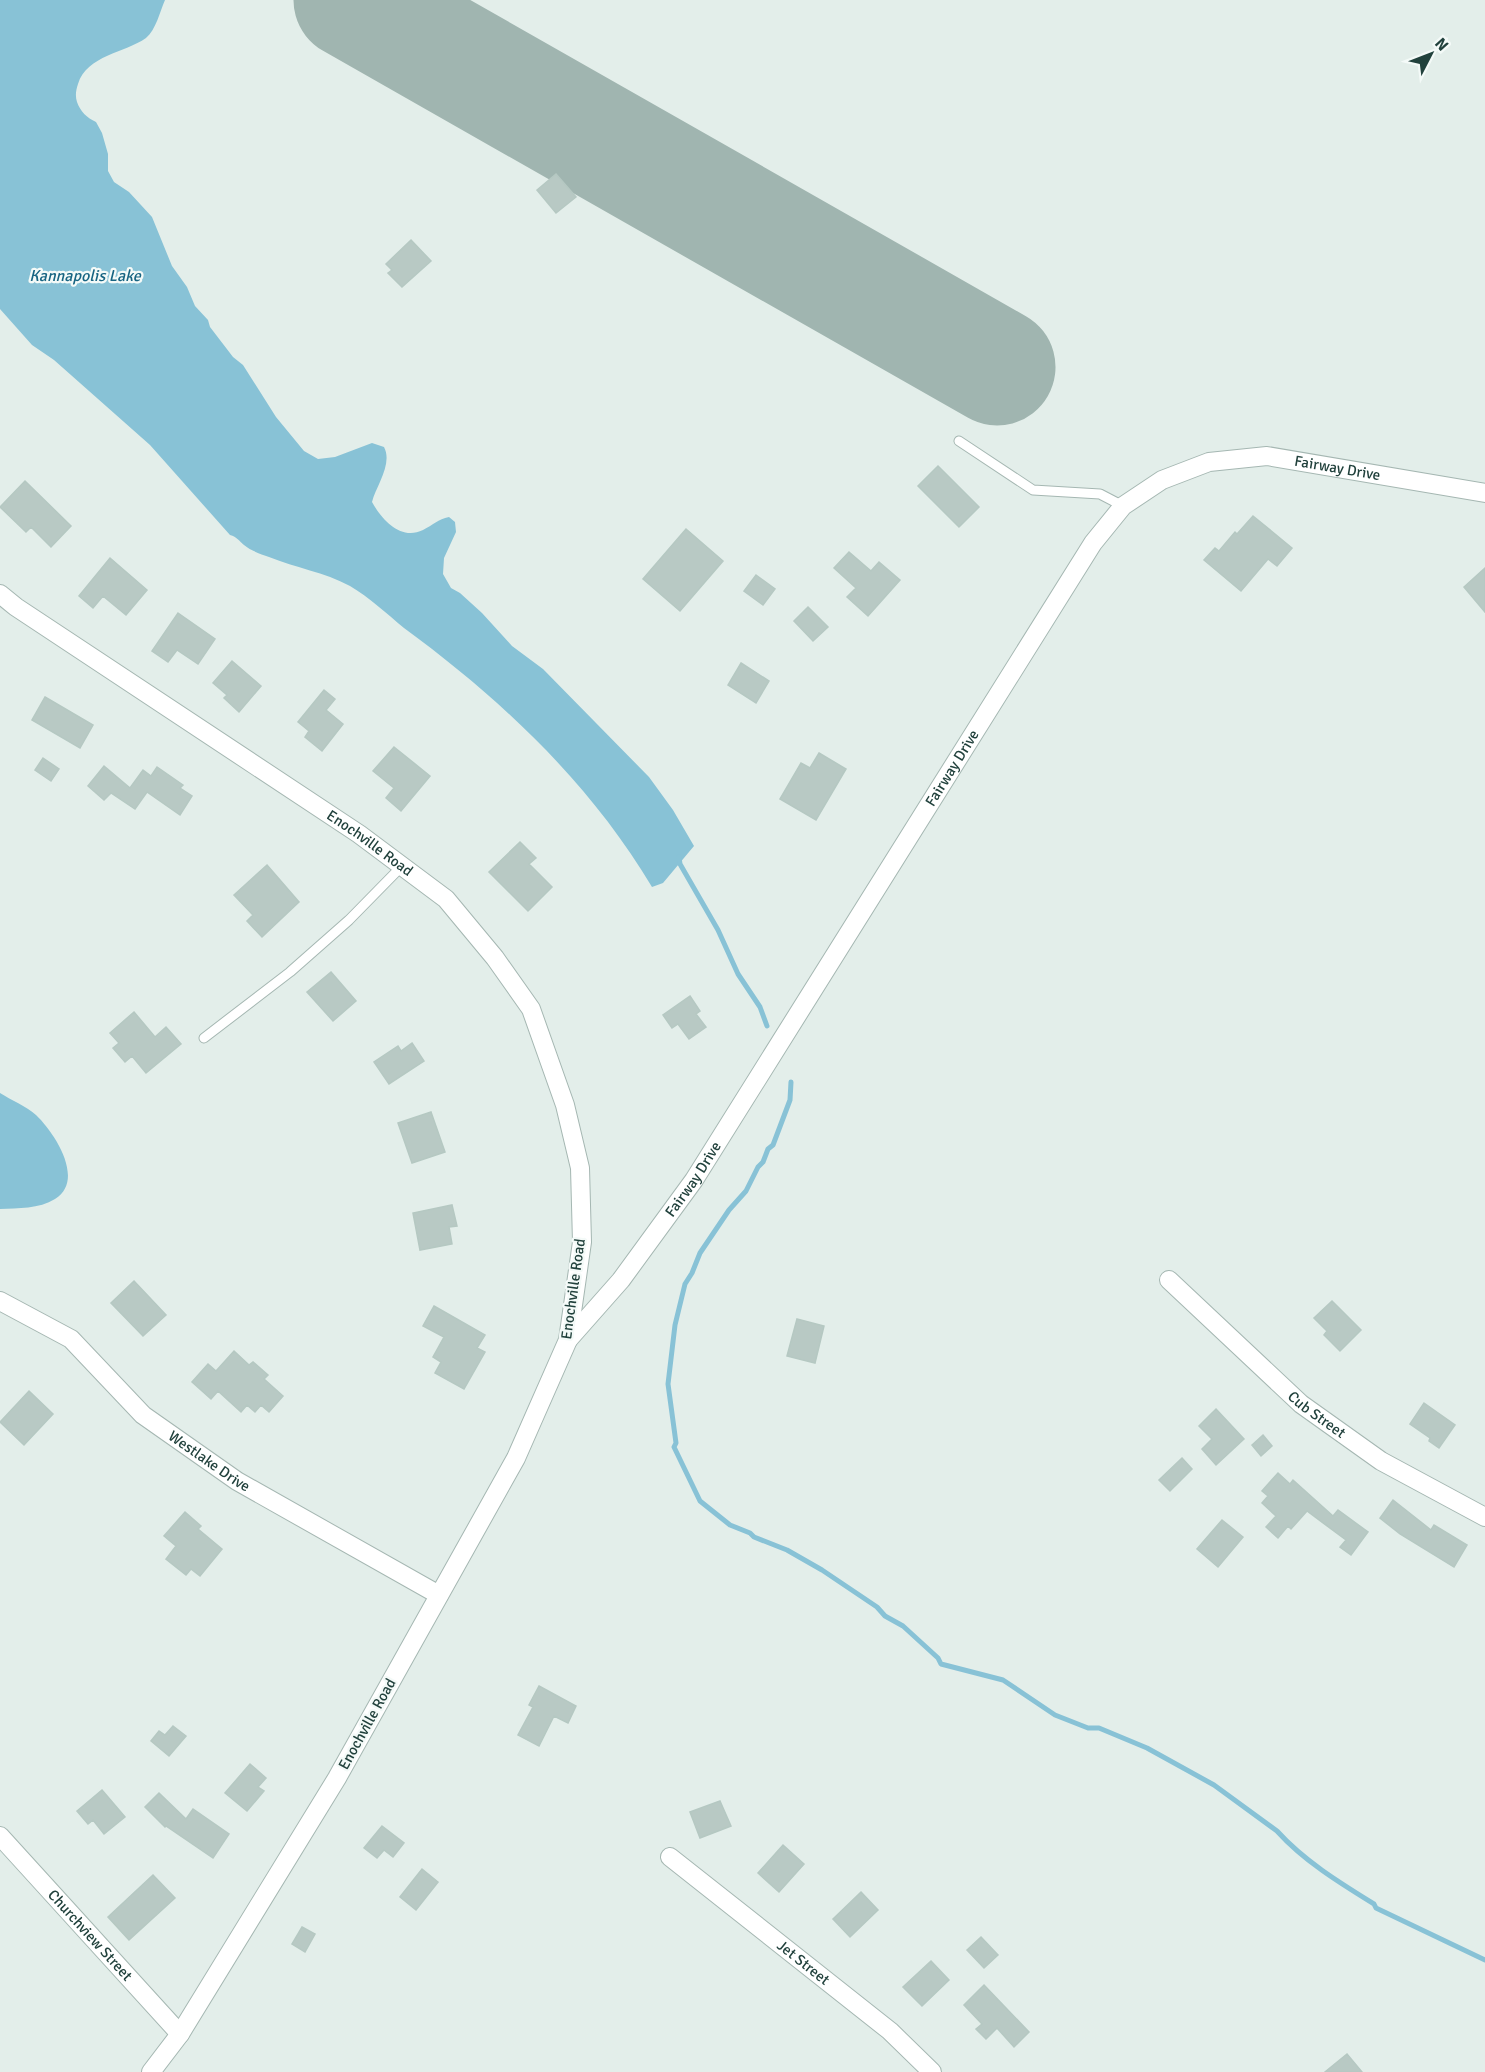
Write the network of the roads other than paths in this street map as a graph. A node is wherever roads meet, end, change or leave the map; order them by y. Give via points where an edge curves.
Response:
1 (959, 441) dead end
2 (1485, 493) edge
3 (1123, 506) junction
4 (0, 594) edge
5 (402, 866) junction
6 (204, 1038) dead end
7 (1169, 1280) dead end
8 (0, 1301) edge
9 (568, 1340) junction
10 (1485, 1518) edge
11 (439, 1595) junction
12 (0, 1836) edge
13 (670, 1857) dead end
14 (180, 2034) junction
15 (150, 2072) edge
16 (932, 2072) edge

1 - 3 lane via 1033,490 1100,494
2 - 3 street, Fairway Drive via 1267,456 1209,462 1162,480
3 - 9 street, Fairway Drive via 1093,543 694,1180 621,1280
4 - 5 street, Enochville Road
5 - 6 lane via 290,972
5 - 9 street, Enochville Road via 446,899 531,1009 565,1105 580,1168 582,1242
7 - 10 street, Cub Street via 1301,1404 1381,1461
8 - 11 street, Westlake Drive via 71,1339 143,1415 237,1481
9 - 11 street, Enochville Road via 516,1458
11 - 14 street, Enochville Road via 337,1778
12 - 14 street, Churchview Street
13 - 16 street, Jet Street via 890,2031
14 - 15 street, Enochville Road

